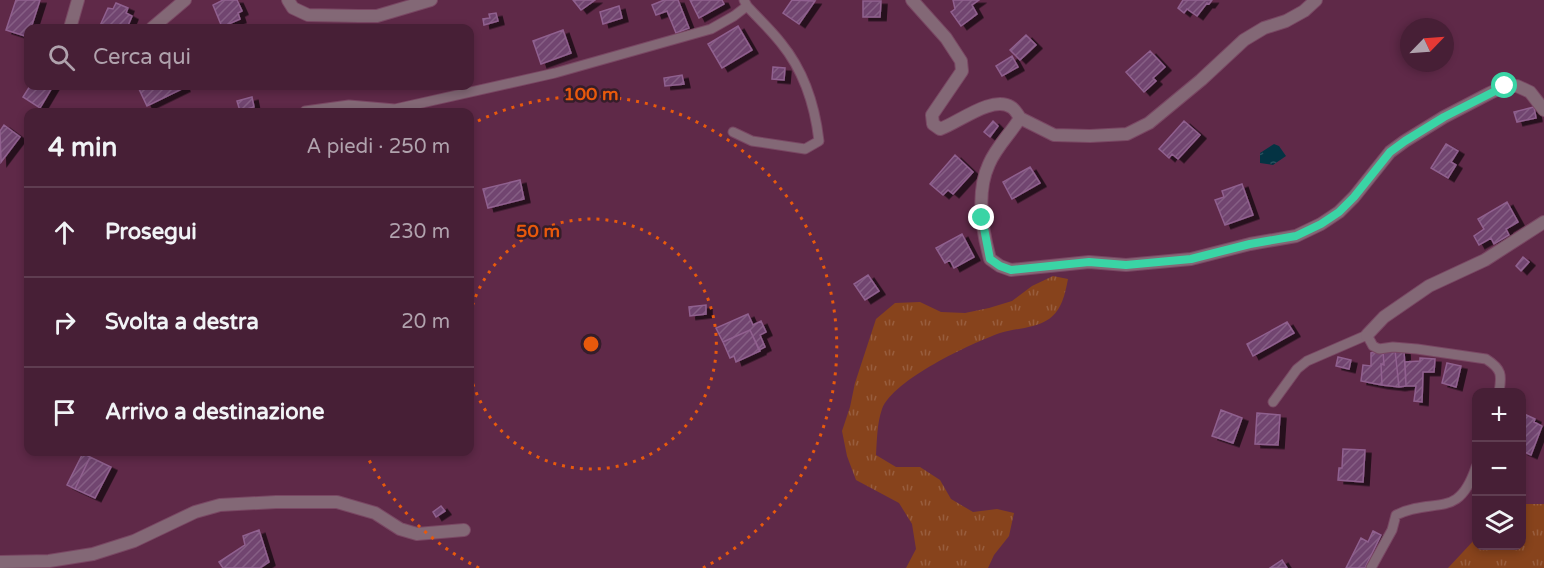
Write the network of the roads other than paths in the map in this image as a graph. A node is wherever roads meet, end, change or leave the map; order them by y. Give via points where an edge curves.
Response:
1 (78, 0) edge
2 (184, 0) edge
3 (288, 0) edge
4 (431, 0) edge
5 (912, 0) edge
6 (1316, 0) edge
7 (745, 3) edge
8 (71, 24) edge
9 (157, 24) edge
10 (328, 108) edge
11 (384, 108) edge
12 (399, 108) edge
13 (1544, 110) edge
14 (1020, 118) junction
15 (733, 132) dead end
16 (1544, 222) edge
17 (1367, 335) junction
18 (1499, 388) edge
19 (1274, 402) dead end
20 (1472, 478) edge
21 (464, 530) dead end
22 (0, 562) edge
23 (1371, 568) edge

1 - 8 street
2 - 9 street
3 - 4 street via 293,8 308,15 377,16
5 - 14 street via 961,61 962,71 932,115 933,124 940,129 987,106 1000,104 1012,107
6 - 14 street via 1286,21 1244,40 1149,123 1127,134 1054,135
7 - 12 lane via 734,16 711,29 555,73
7 - 15 lane via 782,44 806,84 819,141 805,148 752,141
10 - 11 lane
13 - 14 street via 1530,92 1517,86 1505,86 1490,93 1390,152 1339,212 1296,236 1191,259 1126,265 1089,262 1011,270 990,259 982,218 983,182 989,162
16 - 17 street via 1485,260 1429,286 1384,317
17 - 18 lane via 1379,349 1417,349 1486,359 1500,372
17 - 19 lane via 1307,361
20 - 23 lane via 1461,498 1396,515
21 - 22 street via 417,534 400,529 375,513 337,502 220,504 93,554 49,561

